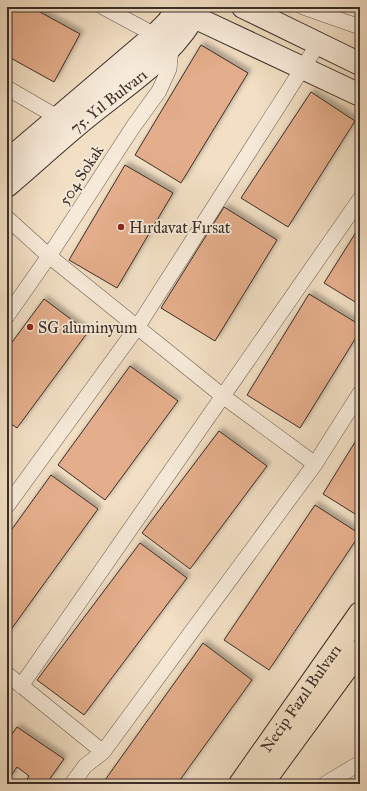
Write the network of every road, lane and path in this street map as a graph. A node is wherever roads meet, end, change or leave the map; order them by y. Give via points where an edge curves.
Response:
1 (103, 7) edge
2 (242, 7) edge
3 (303, 7) edge
4 (190, 10) edge
5 (360, 27) edge
6 (163, 42) junction
7 (318, 44) junction
8 (360, 64) edge
9 (303, 69) junction
10 (7, 88) edge
11 (360, 95) edge
12 (65, 123) junction
13 (7, 161) edge
14 (7, 186) edge
15 (360, 199) edge
16 (7, 218) edge
17 (49, 256) junction
18 (7, 316) edge
19 (138, 326) junction
20 (360, 393) edge
21 (224, 397) junction
22 (315, 464) junction
23 (7, 506) edge
24 (360, 613) edge
25 (360, 650) edge
26 (7, 674) edge
27 (21, 686) junction
28 (103, 752) junction
29 (360, 762) edge
30 (72, 784) edge
31 (240, 784) edge
32 (262, 784) edge
33 (325, 784) edge

1 - 6 street
2 - 7 street
3 - 5 street
4 - 6 street, 75. Yıl Bulvarı via 168,22
4 - 9 street
6 - 12 street, 75. Yıl Bulvarı
6 - 17 street, 504 Sokak via 170,69 159,91
7 - 8 street
7 - 9 street
9 - 11 street
9 - 19 street
10 - 12 street
12 - 13 street, 75. Yıl Bulvarı
12 - 14 street, 75. Yıl Bulvarı
15 - 21 street
16 - 17 street
17 - 18 street, 504 Sokak
17 - 19 street
19 - 21 street
19 - 23 street
20 - 22 street
21 - 22 street
21 - 27 street
22 - 28 street
24 - 31 main road, Necip Fazıl Bulvarı
25 - 32 main road, Necip Fazıl Bulvarı
26 - 27 street
27 - 28 street
28 - 30 street via 85,766
29 - 33 street

